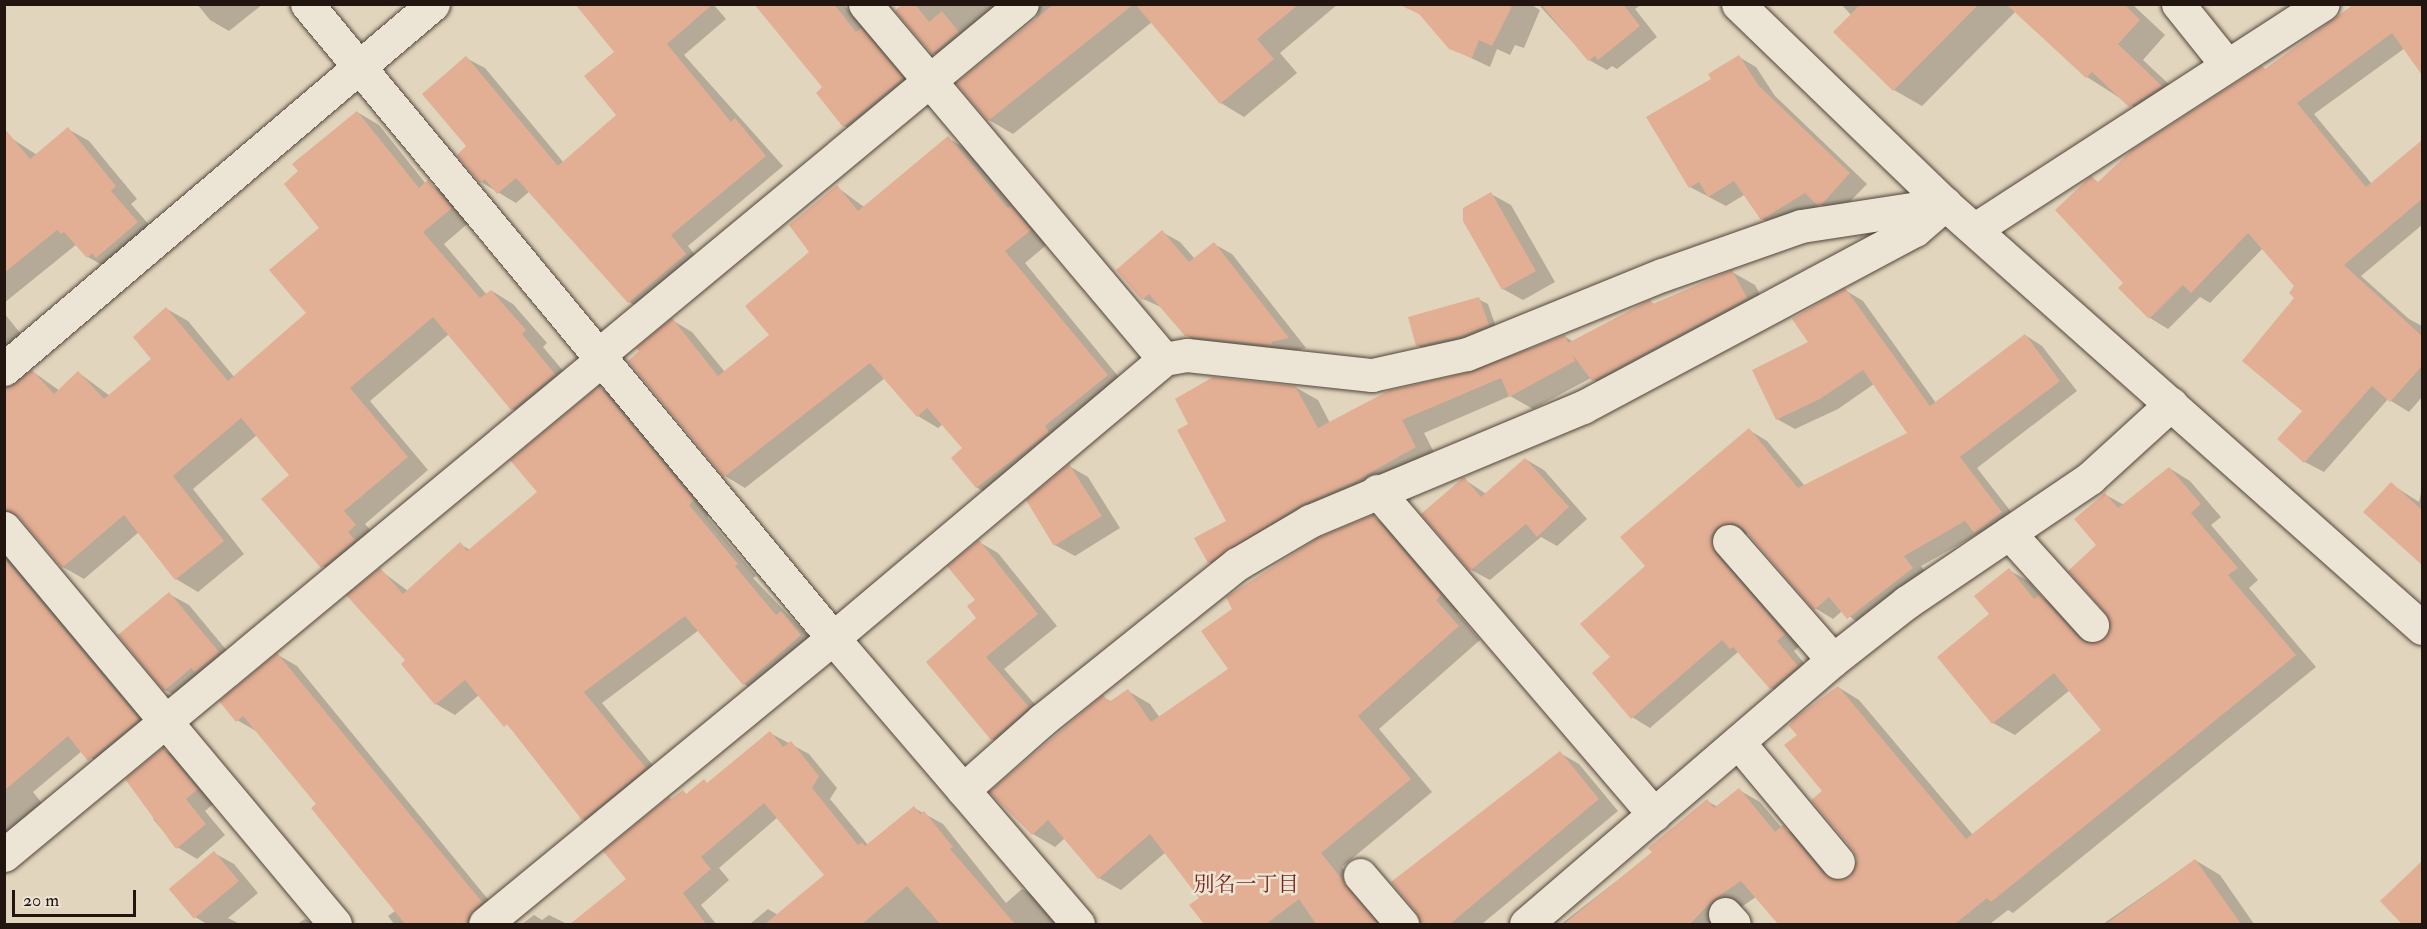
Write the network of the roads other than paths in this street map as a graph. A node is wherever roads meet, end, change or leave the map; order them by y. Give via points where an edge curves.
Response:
1 (307, 4) edge
2 (433, 4) edge
3 (865, 4) edge
4 (1022, 4) edge
5 (1738, 4) edge
6 (2178, 4) edge
7 (2324, 4) edge
8 (2228, 65) junction
9 (360, 67) junction
10 (930, 81) junction
11 (1945, 204) junction
12 (1975, 229) junction
13 (598, 359) junction
14 (1164, 359) junction
15 (4, 369) edge
16 (2172, 404) junction
17 (1377, 491) junction
18 (4, 528) edge
19 (2009, 533) junction
20 (1729, 541) dead end
21 (2092, 625) dead end
22 (2422, 628) edge
23 (833, 638) junction
24 (1833, 660) junction
25 (167, 720) junction
26 (1738, 742) junction
27 (963, 790) junction
28 (1654, 814) junction
29 (4, 855) edge
30 (1838, 862) dead end
31 (1360, 875) dead end
32 (335, 924) edge
33 (485, 924) edge
34 (1078, 924) edge
35 (1402, 924) edge
36 (1526, 924) edge

1 - 9 street
2 - 9 street
3 - 10 street
4 - 10 street
5 - 11 street
6 - 8 street
7 - 8 street
8 - 12 street
9 - 13 street
9 - 15 street
10 - 13 street
10 - 14 street
11 - 12 street
11 - 14 street via 1801,226 1672,271 1467,354 1372,375 1187,355
11 - 17 street via 1916,230 1583,407
12 - 16 street
13 - 23 street
13 - 25 street
14 - 23 street
16 - 19 street via 2090,478
16 - 22 street
17 - 27 street via 1310,521 1237,564 1042,720
17 - 28 street
18 - 25 street
19 - 21 street
19 - 24 street via 1906,602
20 - 24 street
23 - 27 street
23 - 33 street
24 - 26 street
25 - 29 street
25 - 32 street
26 - 28 street
26 - 30 street
27 - 34 street
28 - 36 street
31 - 35 street

